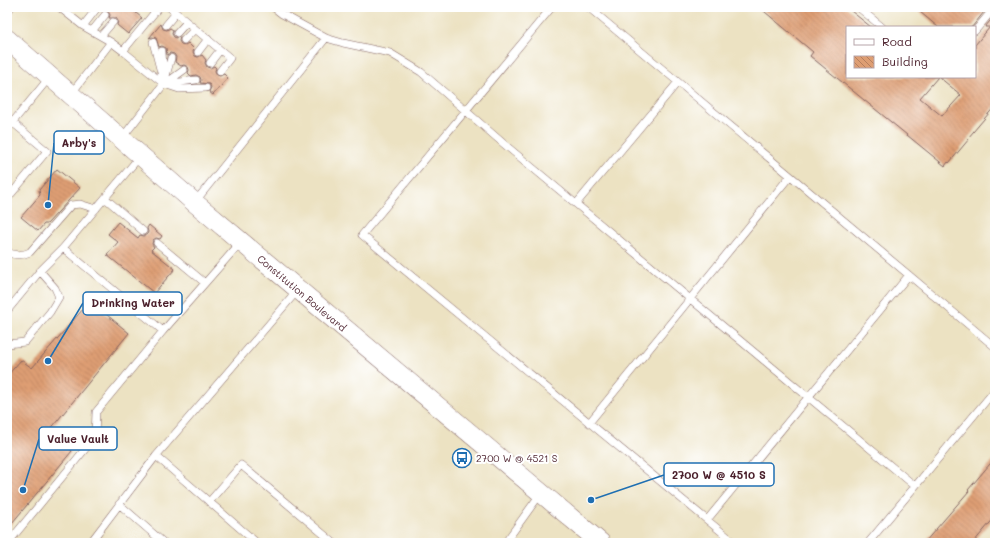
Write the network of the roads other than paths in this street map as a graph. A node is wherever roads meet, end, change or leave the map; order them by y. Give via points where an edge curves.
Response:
1 (11, 7) edge
2 (59, 7) edge
3 (159, 7) edge
4 (169, 7) edge
5 (273, 7) edge
6 (552, 7) edge
7 (588, 7) edge
8 (858, 7) edge
9 (995, 7) edge
10 (97, 8) dead end
11 (7, 12) edge
12 (176, 13) junction
13 (105, 15) dead end
14 (113, 22) dead end
15 (187, 22) junction
16 (166, 25) dead end
17 (83, 26) junction
18 (881, 26) edge
19 (195, 28) junction
20 (976, 30) edge
21 (92, 31) junction
22 (177, 33) dead end
23 (101, 36) junction
24 (326, 38) junction
25 (7, 39) edge
26 (208, 39) junction
27 (184, 40) dead end
28 (111, 42) junction
29 (153, 42) dead end
30 (220, 50) junction
31 (123, 51) junction
32 (162, 51) dead end
33 (198, 52) dead end
34 (171, 58) dead end
35 (210, 63) dead end
36 (184, 70) dead end
37 (220, 71) dead end
38 (51, 76) junction
39 (196, 80) dead end
40 (678, 82) junction
41 (164, 84) junction
42 (206, 88) dead end
43 (71, 94) junction
44 (465, 111) junction
45 (12, 122) junction
46 (7, 129) edge
47 (122, 138) junction
48 (141, 155) junction
49 (790, 176) junction
50 (105, 198) junction
51 (7, 199) edge
52 (195, 203) junction
53 (576, 204) junction
54 (96, 209) junction
55 (144, 231) dead end
56 (241, 241) junction
57 (157, 243) dead end
58 (63, 248) junction
59 (7, 252) edge
60 (40, 271) junction
61 (909, 275) junction
62 (205, 284) junction
63 (298, 290) junction
64 (690, 299) junction
65 (7, 310) edge
66 (163, 332) junction
67 (7, 344) edge
68 (995, 347) edge
69 (995, 390) edge
70 (808, 397) junction
71 (589, 423) junction
72 (156, 456) junction
73 (915, 486) junction
74 (542, 493) junction
75 (209, 502) junction
76 (119, 504) junction
77 (707, 520) junction
78 (8, 543) edge
79 (90, 543) edge
80 (164, 543) edge
81 (257, 543) edge
82 (334, 543) edge
83 (505, 543) edge
84 (601, 543) edge
85 (735, 543) edge
86 (868, 543) edge

1 - 11 lane
2 - 17 lane
3 - 31 lane
4 - 12 lane
5 - 24 lane
6 - 44 lane
7 - 40 lane
8 - 18 lane
9 - 20 lane
10 - 17 lane
12 - 15 lane
12 - 16 lane
13 - 21 lane
14 - 23 lane
15 - 19 lane
15 - 22 lane
17 - 21 lane
19 - 26 lane
19 - 27 lane
21 - 23 lane
23 - 28 lane
24 - 44 lane via 390,53 420,72
24 - 52 lane
25 - 38 main road, Constitution Boulevard
26 - 30 lane
26 - 33 lane
28 - 31 lane
28 - 43 lane
29 - 41 lane
30 - 35 lane
30 - 37 lane via 230,58
31 - 41 lane
32 - 41 lane
34 - 41 lane
36 - 41 lane
38 - 43 main road, Constitution Boulevard
38 - 45 lane
39 - 41 lane
40 - 49 lane
40 - 53 lane
41 - 42 lane via 179,89
41 - 47 lane
43 - 47 main road, Constitution Boulevard
44 - 53 lane
44 - 71 lane via 362,235
45 - 46 lane
45 - 51 lane via 47,151
47 - 48 main road, Constitution Boulevard
48 - 50 lane
48 - 52 main road, Constitution Boulevard
49 - 61 lane
49 - 64 lane
50 - 54 lane
50 - 55 lane
52 - 56 main road, Constitution Boulevard
53 - 64 lane
54 - 58 lane
54 - 59 lane via 71,205 30,252 22,256
56 - 62 lane
56 - 63 main road, Constitution Boulevard
57 - 62 lane
58 - 60 lane
58 - 66 lane
60 - 65 lane
60 - 67 lane via 55,288 59,297 25,342
61 - 68 lane
61 - 70 lane
62 - 66 lane
63 - 72 lane
63 - 74 main road, Constitution Boulevard
64 - 70 lane
64 - 71 lane
66 - 78 lane via 96,412 95,437
69 - 73 lane
70 - 73 lane
70 - 77 lane
71 - 77 lane
72 - 75 lane
72 - 76 lane
73 - 86 lane
74 - 83 lane
74 - 84 main road, Constitution Boulevard
75 - 81 lane
75 - 82 lane via 241,465
76 - 79 lane
76 - 80 lane
77 - 85 lane

